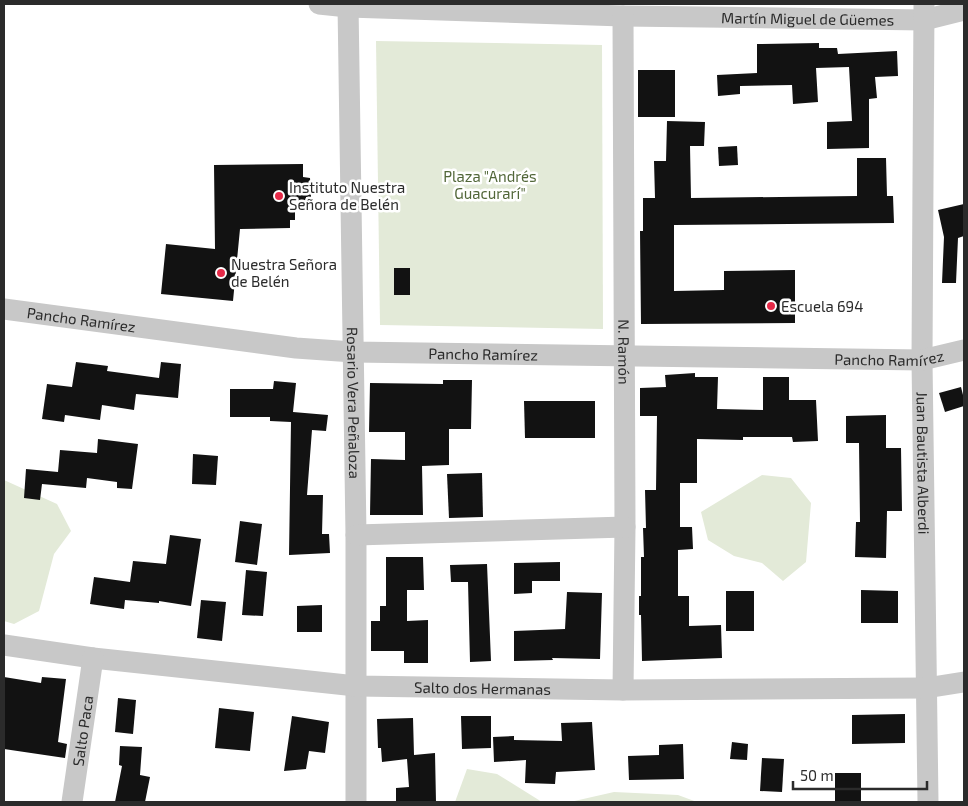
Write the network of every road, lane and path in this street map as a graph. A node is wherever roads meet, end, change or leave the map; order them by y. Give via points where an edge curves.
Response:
1 (319, 4) edge
2 (348, 5) edge
3 (964, 10) edge
4 (924, 12) edge
5 (623, 16) junction
6 (4, 309) edge
7 (964, 350) edge
8 (353, 352) junction
9 (623, 356) junction
10 (922, 360) junction
11 (624, 527) junction
12 (356, 535) junction
13 (4, 645) edge
14 (92, 658) junction
15 (964, 682) edge
16 (356, 686) junction
17 (926, 688) junction
18 (623, 690) junction
19 (72, 802) edge
20 (356, 802) edge
21 (928, 802) edge

1 - 2 street, Martín Miguel de Güemes
2 - 5 street, Martín Miguel de Güemes
2 - 8 street, Rosario Vera Peñaloza
3 - 4 street, Martín Miguel de Güemes
4 - 5 street, Martín Miguel de Güemes
4 - 10 street, Juan Bautista Alberdi
5 - 9 street, N. Ramón
6 - 8 street, Pancho Ramírez via 296,348
7 - 10 street, Pancho Ramírez
8 - 9 street, Pancho Ramírez
8 - 12 street, Rosario Vera Peñaloza
9 - 10 street, Pancho Ramírez
9 - 11 street, N. Ramón
10 - 17 street, Juan Bautista Alberdi
11 - 12 street
11 - 18 street, N. Ramón
12 - 16 street, Rosario Vera Peñaloza
13 - 14 street, Salto dos Hermanas
14 - 16 street, Salto dos Hermanas
14 - 19 street, Salto Paca
15 - 17 street, Salto dos Hermanas
16 - 18 street, Salto dos Hermanas
16 - 20 street, Rosario Vera Peñaloza
17 - 18 street, Salto dos Hermanas
17 - 21 street, Juan Bautista Alberdi

